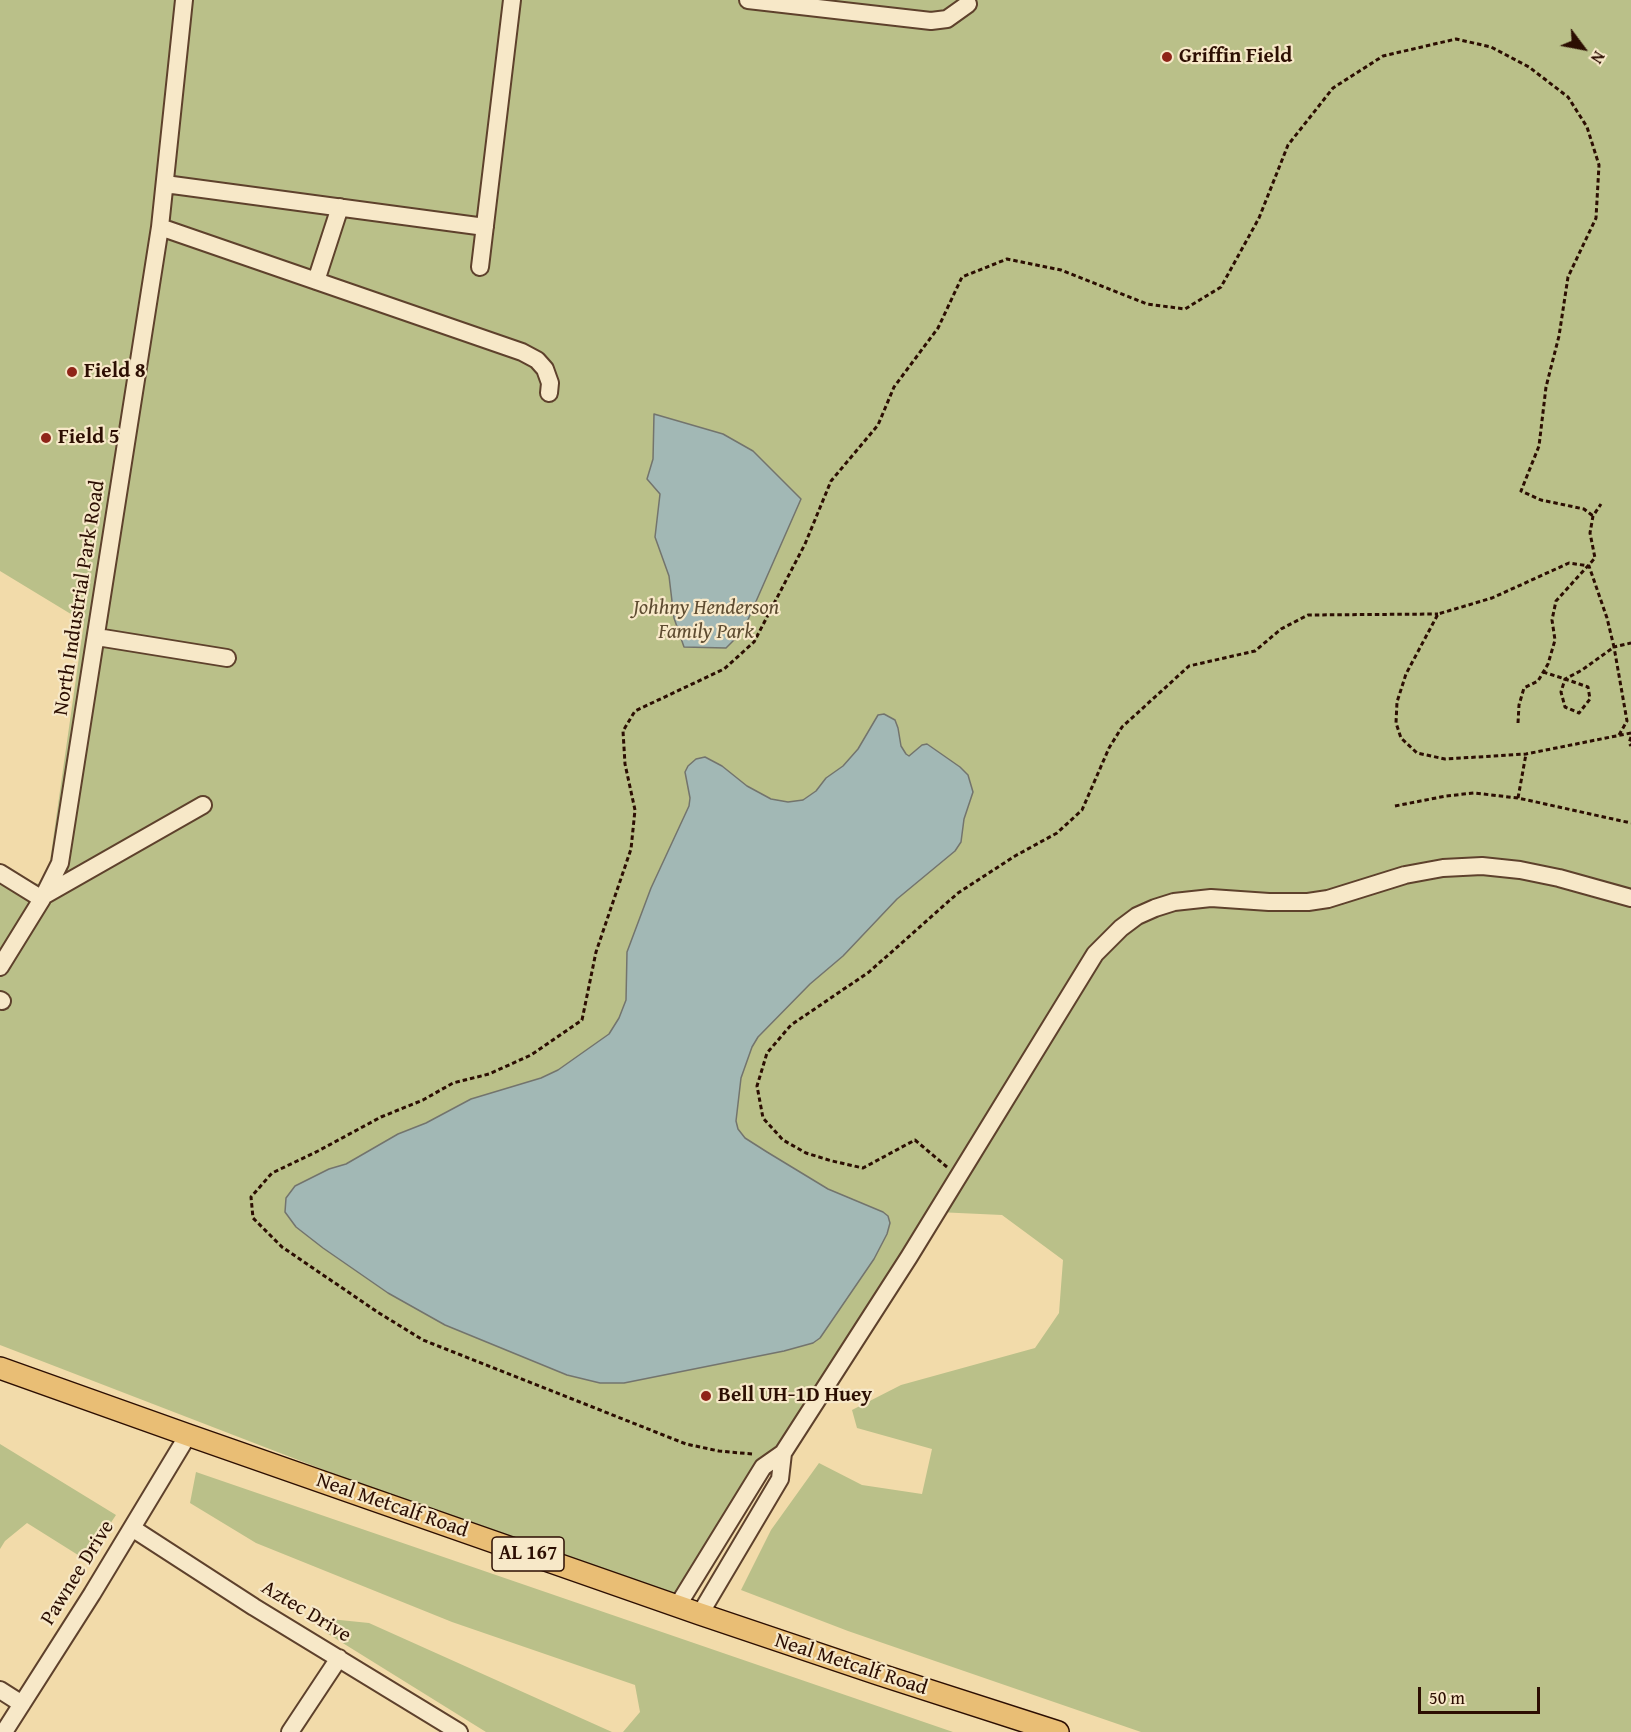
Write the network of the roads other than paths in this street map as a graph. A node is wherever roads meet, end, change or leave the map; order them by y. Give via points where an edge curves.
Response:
1 (184, 0) edge
2 (512, 0) edge
3 (748, 0) edge
4 (774, 2) edge
5 (972, 5) edge
6 (165, 184) junction
7 (340, 207) junction
8 (485, 226) junction
9 (160, 227) junction
10 (480, 267) dead end
11 (316, 281) junction
12 (549, 393) dead end
13 (97, 637) junction
14 (227, 658) dead end
15 (203, 805) dead end
16 (0, 873) edge
17 (43, 898) junction
18 (1631, 898) edge
19 (0, 967) edge
20 (0, 1368) edge
21 (188, 1436) junction
22 (783, 1453) junction
23 (132, 1528) junction
24 (678, 1605) junction
25 (700, 1614) junction
26 (339, 1658) junction
27 (0, 1690) edge
28 (22, 1704) junction
29 (4, 1732) edge
30 (290, 1732) edge
31 (459, 1732) edge
32 (1058, 1732) edge

1 - 6 street, North Industrial Park Road
2 - 8 street
3 - 4 street
4 - 5 street via 931,21 947,19
6 - 7 street
6 - 9 street, North Industrial Park Road
7 - 8 street
7 - 11 street
8 - 10 street
9 - 11 street
9 - 13 street, North Industrial Park Road
11 - 12 street via 522,352 545,369
13 - 14 street
13 - 17 street, North Industrial Park Road via 60,863
15 - 17 street
16 - 17 street
17 - 19 street, North Industrial Park Road
18 - 22 street via 1520,870 1482,866 1443,868 1308,902 1211,898 1174,902 1155,908 1122,928 1095,954
20 - 21 main road, Neal Metcalf Road / AL 167
21 - 23 street, Pawnee Drive
21 - 24 main road, Neal Metcalf Road / AL 167
22 - 24 street via 764,1467
22 - 25 street via 780,1479
23 - 26 street, Aztec Drive
23 - 28 street, Pawnee Drive
24 - 25 main road, Neal Metcalf Road / AL 167
25 - 32 main road, Neal Metcalf Road / AL 167
26 - 30 street
26 - 31 street, Aztec Drive
27 - 28 street
28 - 29 street, Pawnee Drive

